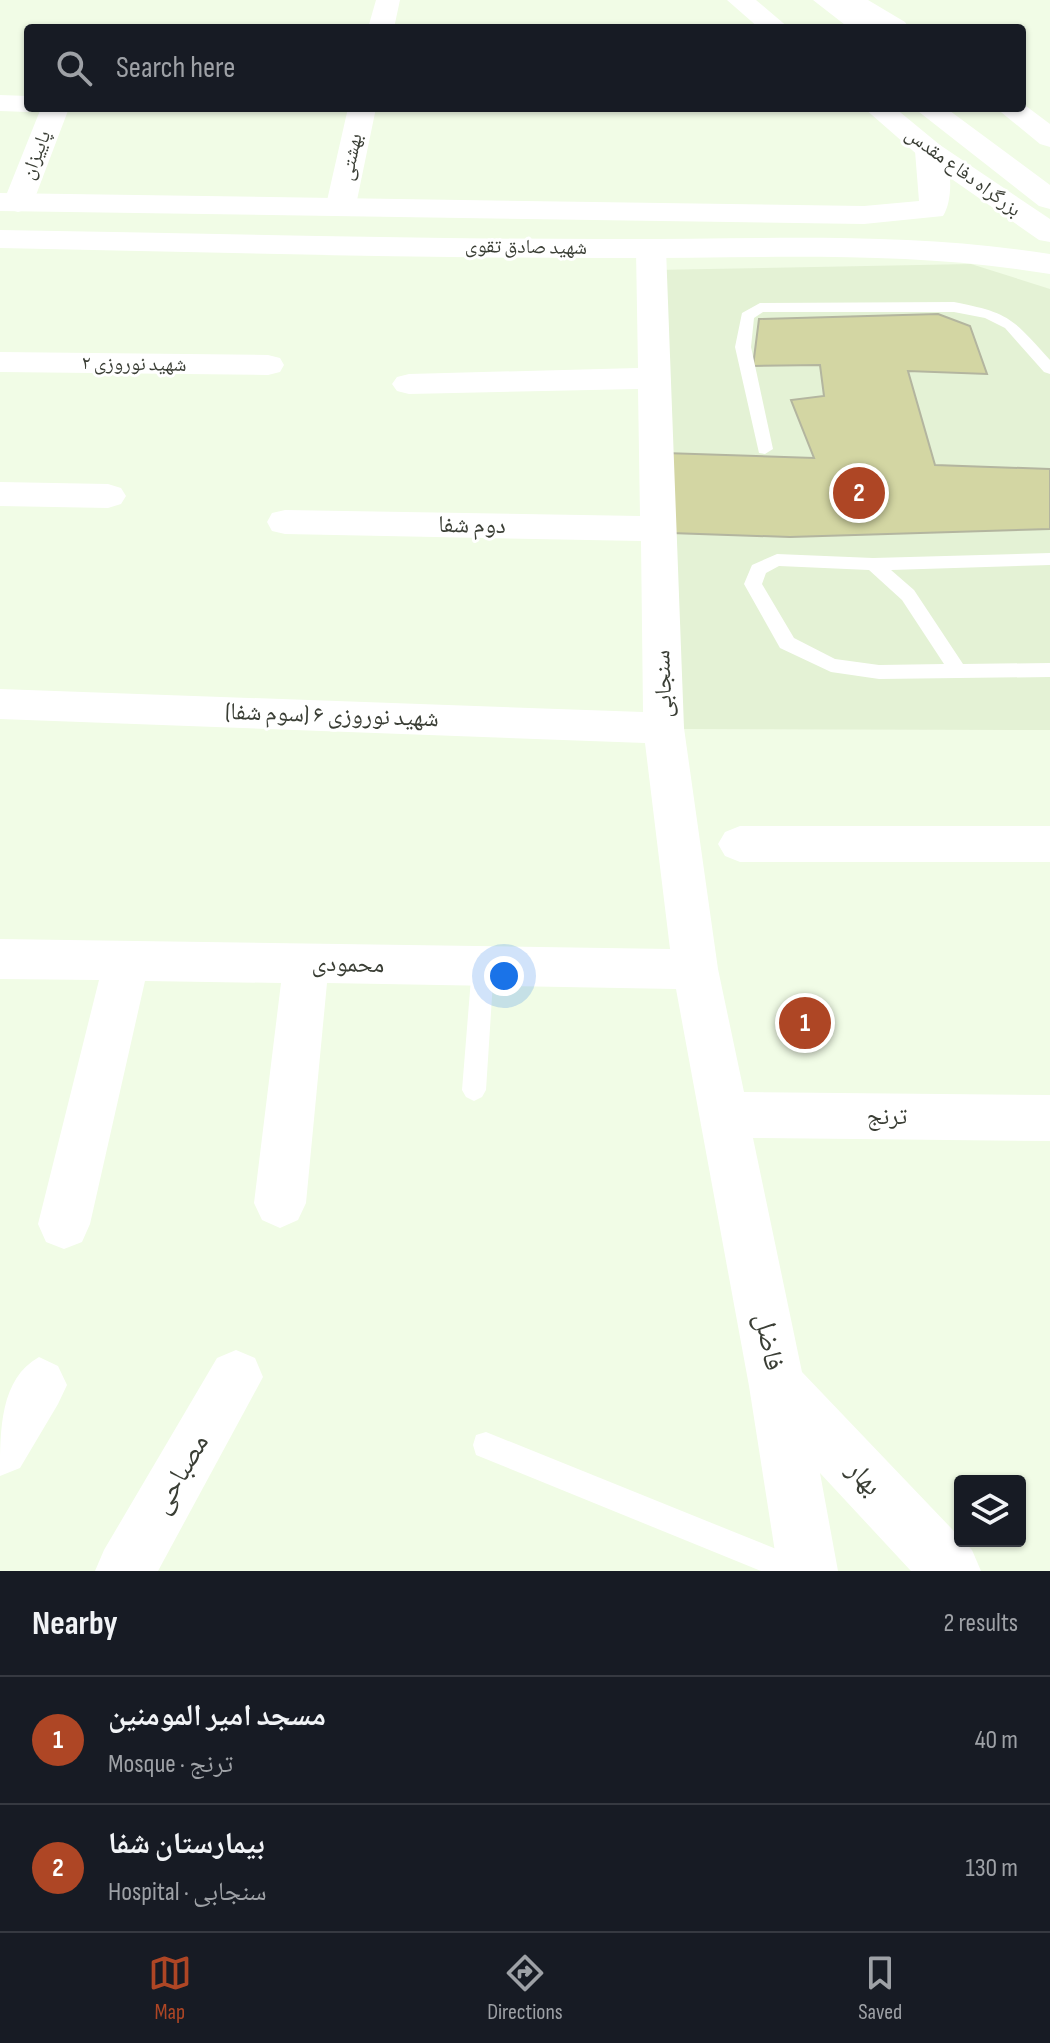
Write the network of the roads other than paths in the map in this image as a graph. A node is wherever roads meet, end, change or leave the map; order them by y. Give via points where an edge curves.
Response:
1 (388, 0) edge
2 (740, 0) edge
3 (826, 0) edge
4 (850, 0) edge
5 (382, 24) edge
6 (772, 24) edge
7 (861, 24) edge
8 (889, 24) edge
9 (0, 103) edge
10 (24, 104) edge
11 (53, 112) edge
12 (361, 112) edge
13 (883, 112) edge
14 (933, 112) edge
15 (1015, 112) edge
16 (1050, 138) edge
17 (930, 151) junction
18 (1050, 200) edge
19 (9, 202) edge
20 (341, 205) junction
21 (905, 213) junction
22 (1050, 233) edge
23 (0, 239) edge
24 (899, 248) junction
25 (651, 249) junction
26 (1050, 264) edge
27 (0, 362) edge
28 (268, 365) dead end
29 (1050, 369) edge
30 (656, 378) junction
31 (409, 384) dead end
32 (765, 449) dead end
33 (0, 494) edge
34 (108, 496) dead end
35 (285, 522) dead end
36 (659, 529) junction
37 (1050, 559) edge
38 (873, 564) junction
39 (1050, 670) edge
40 (958, 671) junction
41 (0, 704) edge
42 (664, 728) junction
43 (740, 844) dead end
44 (1050, 844) edge
45 (0, 959) edge
46 (127, 961) junction
47 (306, 963) junction
48 (483, 966) junction
49 (695, 969) junction
50 (474, 1090) dead end
51 (723, 1115) junction
52 (1050, 1118) edge
53 (280, 1203) dead end
54 (64, 1224) dead end
55 (236, 1377) dead end
56 (39, 1385) dead end
57 (777, 1386) junction
58 (486, 1445) dead end
59 (0, 1448) edge
60 (125, 1571) edge
61 (796, 1571) edge
62 (808, 1571) edge
63 (951, 1571) edge

1 - 5 street
2 - 6 main road
3 - 7 main road
4 - 8 main road
9 - 10 street
11 - 19 street, پاییزان
12 - 20 street, بهشتی
13 - 17 main road, بزرگراه دفاع مقدس
14 - 18 main road
15 - 16 main road
17 - 21 main road, شهید صادق تقوی via 937,193 932,209
17 - 22 main road, بزرگراه دفاع مقدس
19 - 20 main road, شهید صادق تقوی
20 - 21 main road, شهید صادق تقوی
21 - 24 main road via 965,227 958,238
23 - 25 main road, شهید صادق تقوی
24 - 25 main road, شهید صادق تقوی
24 - 26 main road, شهید صادق تقوی
25 - 30 street, سنجابی
27 - 28 street, شهید نوروزی ۲
29 - 32 lane via 1010,325 990,314 954,307 760,308 747,316 743,347
30 - 31 street
30 - 36 street, سنجابی
33 - 34 street
35 - 36 street, دوم شفا
36 - 42 street, سنجابی
37 - 38 lane
38 - 40 lane via 908,595
38 - 40 lane via 777,560 758,569 753,584 787,643 831,665 879,672
39 - 40 lane
41 - 42 street, شهید نوروزی ۶ (سوم شفا)
42 - 49 street, سنجابی
43 - 44 street
45 - 46 street, محمودی
46 - 47 street, محمودی
46 - 54 street
47 - 48 street, محمودی
47 - 53 street
48 - 49 street, محمودی
48 - 50 lane
49 - 51 street, سنجابی
51 - 52 street, ترنج
51 - 57 street, فاضل
55 - 60 street, مصباحی
56 - 59 street
57 - 62 street, فاضل
57 - 63 street, بهار
58 - 61 lane

